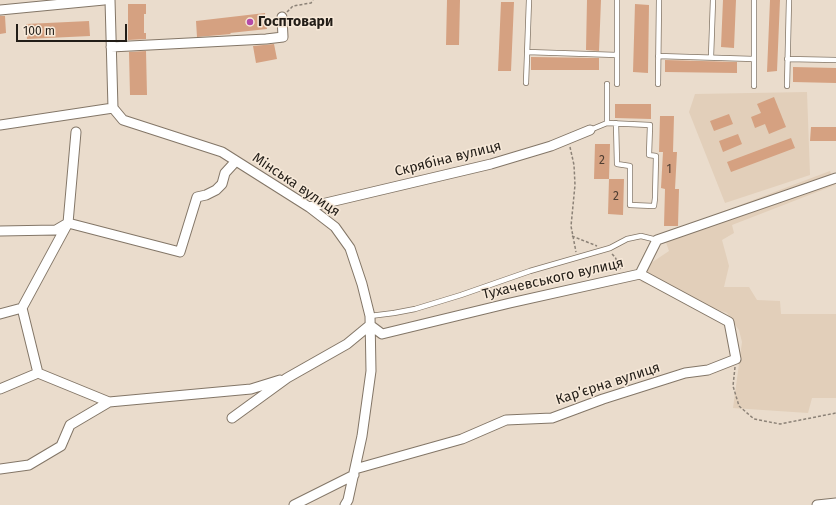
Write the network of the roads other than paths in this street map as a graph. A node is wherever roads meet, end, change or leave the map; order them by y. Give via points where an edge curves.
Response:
1 (104, 0) edge
2 (110, 0) edge
3 (529, 0) edge
4 (617, 0) edge
5 (659, 0) edge
6 (713, 0) edge
7 (754, 0) edge
8 (789, 0) edge
9 (0, 10) edge
10 (282, 17) road end
11 (111, 47) junction
12 (527, 52) junction
13 (617, 54) junction
14 (658, 56) junction
15 (711, 57) junction
16 (754, 59) junction
17 (787, 59) junction
18 (836, 60) edge
19 (526, 83) dead end
20 (607, 84) dead end
21 (617, 84) dead end
22 (658, 84) dead end
23 (754, 86) dead end
24 (787, 86) dead end
25 (113, 108) junction
26 (607, 123) junction
27 (616, 123) junction
28 (0, 125) edge
29 (590, 130) joint
30 (76, 132) dead end
31 (236, 161) junction
32 (836, 178) edge
33 (309, 208) junction
34 (68, 223) junction
35 (0, 231) edge
36 (657, 240) junction
37 (640, 274) junction
38 (22, 308) junction
39 (0, 314) edge
40 (370, 321) junction
41 (38, 373) junction
42 (287, 378) junction
43 (0, 389) edge
44 (109, 402) junction
45 (232, 418) dead end
46 (0, 469) edge
47 (354, 472) junction
48 (836, 503) edge
49 (294, 505) edge
50 (346, 505) edge
51 (817, 505) edge

1 - 9 street
2 - 11 street
3 - 12 lane
4 - 13 lane
5 - 14 lane
6 - 15 lane
7 - 16 lane
8 - 17 lane
10 - 11 street via 283,37
11 - 25 street
12 - 13 lane
12 - 19 lane
13 - 21 lane
14 - 15 lane
14 - 22 lane
15 - 16 lane
16 - 23 lane
17 - 18 lane
17 - 24 lane
20 - 26 lane
25 - 28 street
25 - 31 street, Мінська вулиця via 124,120 222,152
26 - 27 lane
26 - 29 lane
27 - 27 lane via 650,124 650,155 656,156 654,206 630,206 630,166 617,164
29 - 33 street, Скрябіна вулиця via 551,146 491,164
30 - 34 street
31 - 33 street, Мінська вулиця
31 - 34 street via 225,173 222,184 216,190 197,197 180,252
32 - 36 street
33 - 40 street, Мінська вулиця via 335,227 350,248 362,284
34 - 35 street via 56,230
34 - 38 street
36 - 37 street, Тухачевського вулиця
36 - 40 lane via 641,236 627,239 610,248
37 - 40 street, Тухачевського вулиця via 382,334
37 - 47 street, Кар’єрна вулиця via 729,322 736,359 708,370 685,374 603,399 552,418 506,420 462,439
38 - 39 street
38 - 41 street
40 - 42 street via 347,344
40 - 47 street, Мінська вулиця via 371,371
41 - 43 street
41 - 44 street
42 - 44 street via 251,389
42 - 45 street
44 - 46 street via 70,424 61,446 28,465
47 - 49 street, Кар’єрна вулиця
47 - 50 street, Мінська вулиця
48 - 51 street

